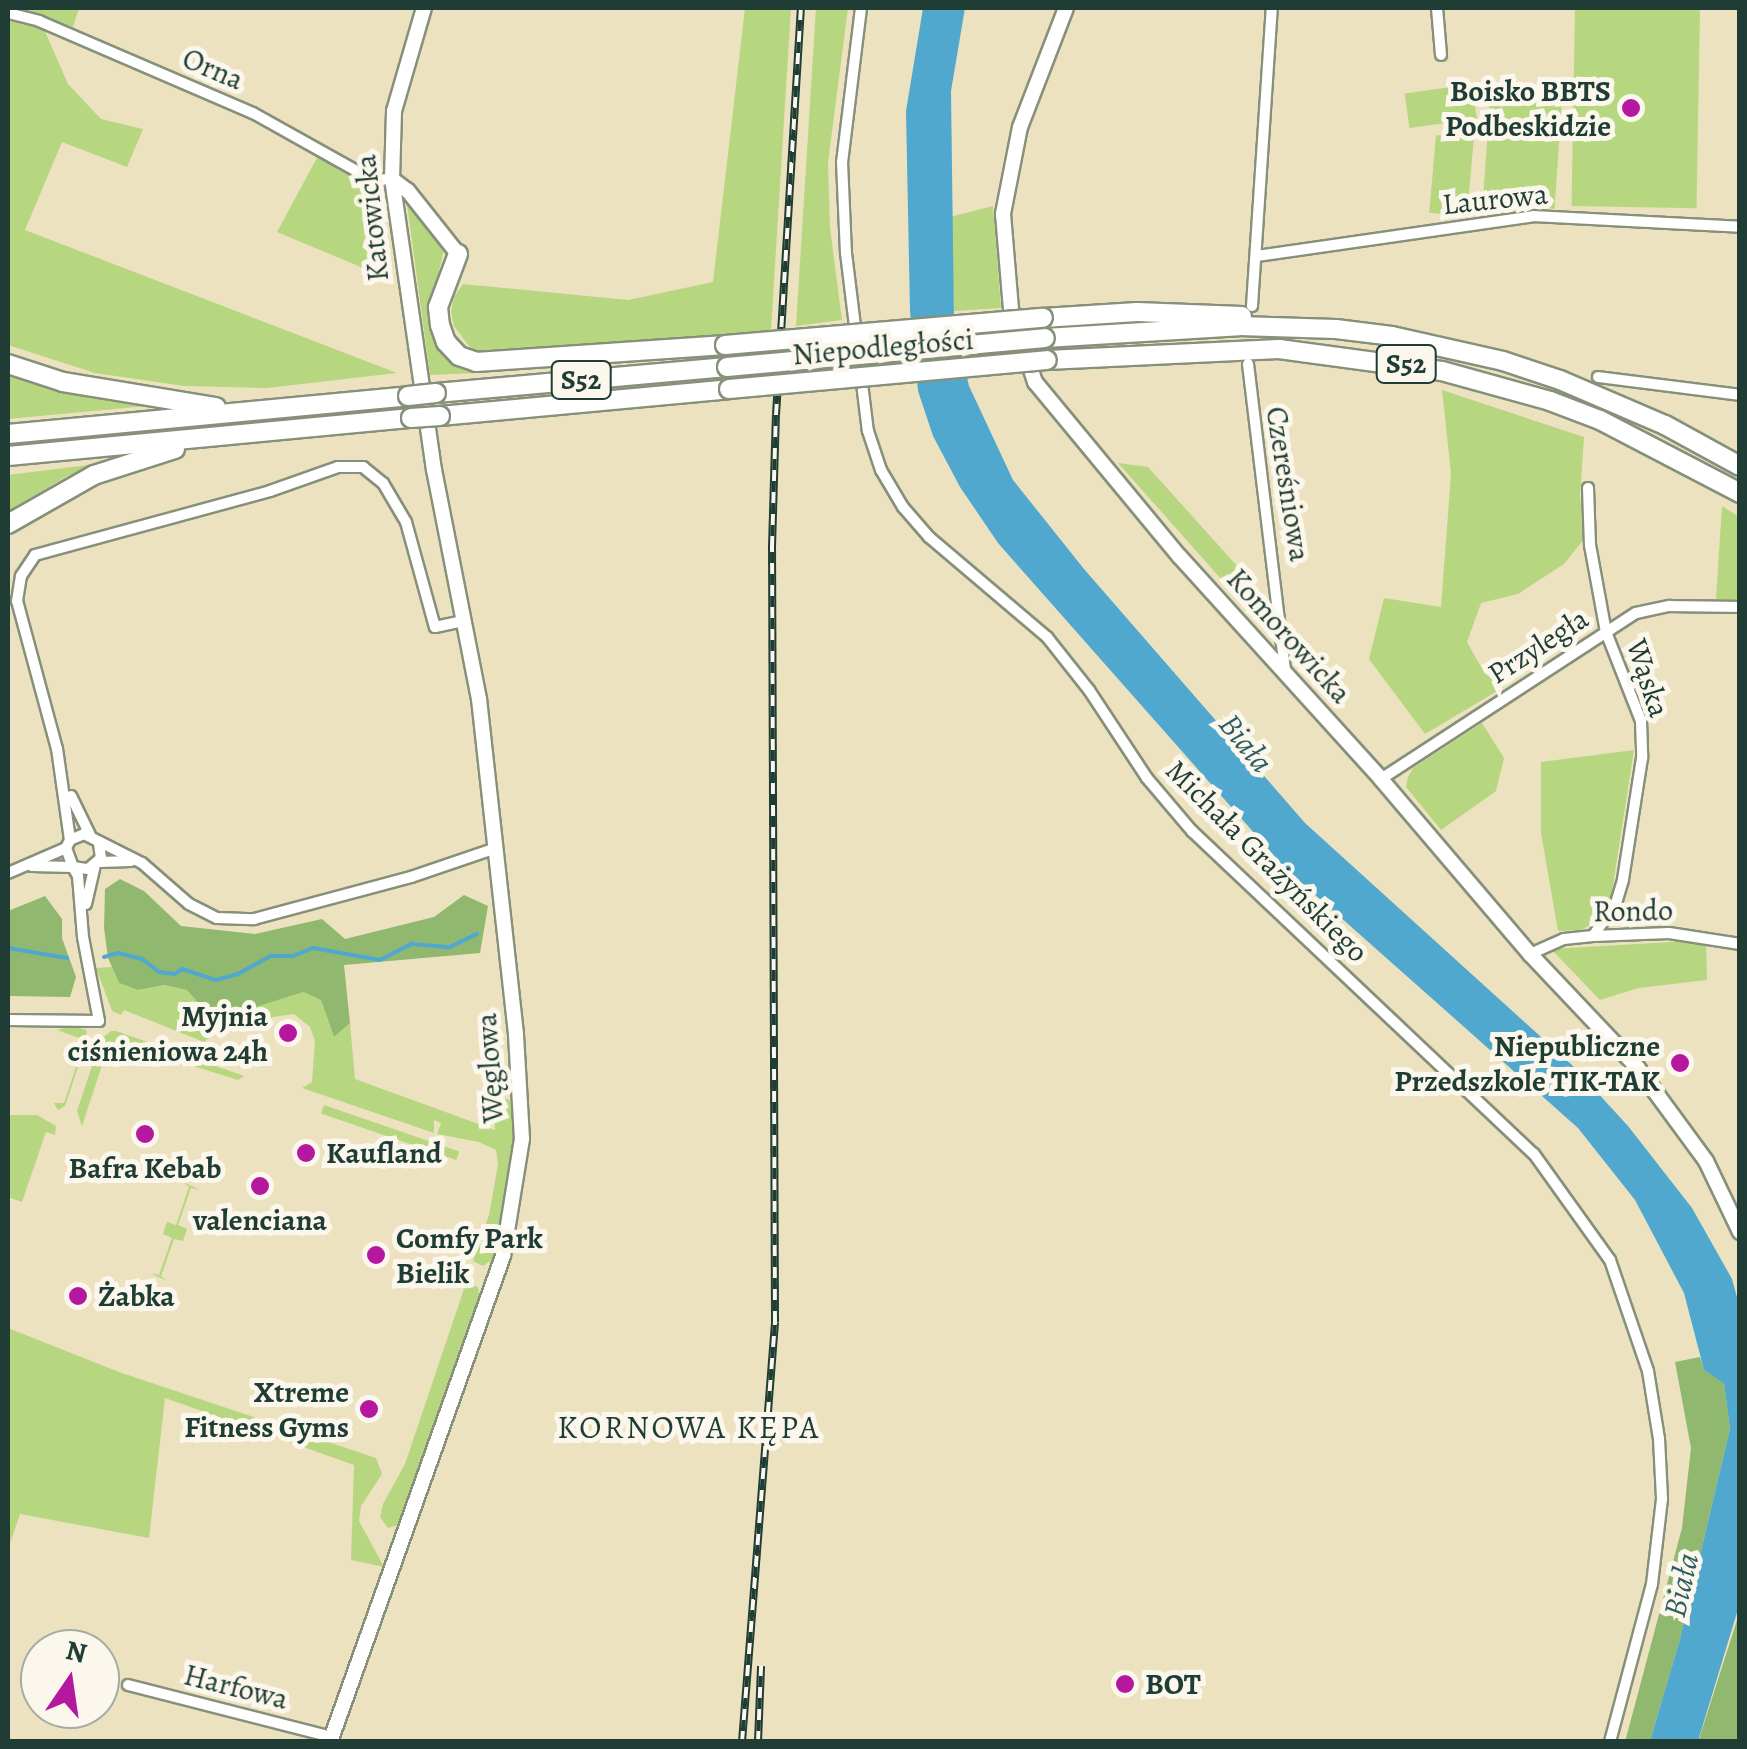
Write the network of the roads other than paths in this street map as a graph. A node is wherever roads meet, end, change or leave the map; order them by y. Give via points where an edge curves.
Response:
1 (424, 8) edge
2 (861, 8) edge
3 (1066, 8) edge
4 (1272, 8) edge
5 (1437, 8) edge
6 (8, 13) edge
7 (1441, 55) dead end
8 (392, 179) junction
9 (1740, 227) edge
10 (458, 254) joint
11 (1257, 256) junction
12 (1252, 306) dead end
13 (1312, 327) junction
14 (8, 364) edge
15 (1248, 364) dead end
16 (418, 367) joint
17 (1598, 377) dead end
18 (1740, 395) edge
19 (256, 411) junction
20 (8, 434) edge
21 (208, 438) junction
22 (8, 456) edge
23 (1740, 466) edge
24 (1588, 488) dead end
25 (1740, 492) edge
26 (8, 524) edge
27 (1740, 608) edge
28 (464, 621) junction
29 (1606, 632) junction
30 (1284, 671) junction
31 (64, 777) junction
32 (1381, 779) junction
33 (94, 839) junction
34 (68, 844) junction
35 (496, 848) junction
36 (142, 863) junction
37 (97, 864) junction
38 (20, 866) junction
39 (74, 867) junction
40 (8, 873) edge
41 (84, 915) junction
42 (1594, 936) junction
43 (1740, 944) edge
44 (1530, 954) junction
45 (8, 1020) edge
46 (1736, 1214) edge
47 (1740, 1232) edge
48 (128, 1686) dead end
49 (331, 1740) edge
50 (1610, 1742) edge

1 - 8 street, Katowicka via 394,111
2 - 50 street, Michała Grażyńskiego via 842,162 868,431 881,470 930,537 1047,637 1146,778 1192,831 1534,1154 1610,1260 1648,1371 1662,1484 1652,1584
3 - 30 street, Komorowicka via 1020,127 1006,187 1004,264 1022,352 1054,408
4 - 11 street
5 - 7 street
6 - 8 street, Orna via 254,113 373,180
8 - 10 street
8 - 16 street, Katowicka
9 - 11 street, Laurowa via 1533,216
10 - 13 highway, bridge via 438,307 440,324 459,356 476,362 1172,312
11 - 12 street
13 - 19 highway, Niepodległości / S52, bridge via 1046,338
13 - 23 highway, Niepodległości / S52 via 1392,336 1503,361 1610,400
14 - 19 highway via 159,401
15 - 30 street, Czereśniowa
16 - 28 street, Węglowa
17 - 18 street
19 - 20 highway, Niepodległości / S52
21 - 22 highway, Niepodległości / S52
21 - 25 highway, Niepodległości / S52, bridge via 1047,360 1264,349 1422,367 1493,383 1600,420
21 - 26 highway via 94,475
24 - 29 street, Wąska via 1590,545
27 - 29 street, Przyległa via 1670,606 1636,613
28 - 31 street via 435,627 406,522 384,484 364,467 338,467 270,492 57,546 35,555 20,576 17,600
28 - 35 street, Węglowa
29 - 32 street, Przyległa
29 - 42 street, Wąska via 1641,721 1642,758 1624,880
30 - 32 street, Komorowicka
31 - 33 street
31 - 34 street
32 - 44 street, Komorowicka
33 - 34 street
33 - 36 street
33 - 37 street
34 - 38 street
34 - 39 street
35 - 36 street via 254,919 217,918 189,904
35 - 49 street, Węglowa via 522,1106 515,1202 495,1280
36 - 37 street
37 - 39 street
37 - 41 street
38 - 39 street
38 - 40 street
39 - 41 street
41 - 45 street via 99,1021
42 - 43 street, Rondo via 1668,933
42 - 44 street, Rondo via 1564,938
44 - 46 street, Komorowicka via 1672,1110
46 - 47 street, Komorowicka
48 - 49 street, Harfowa

